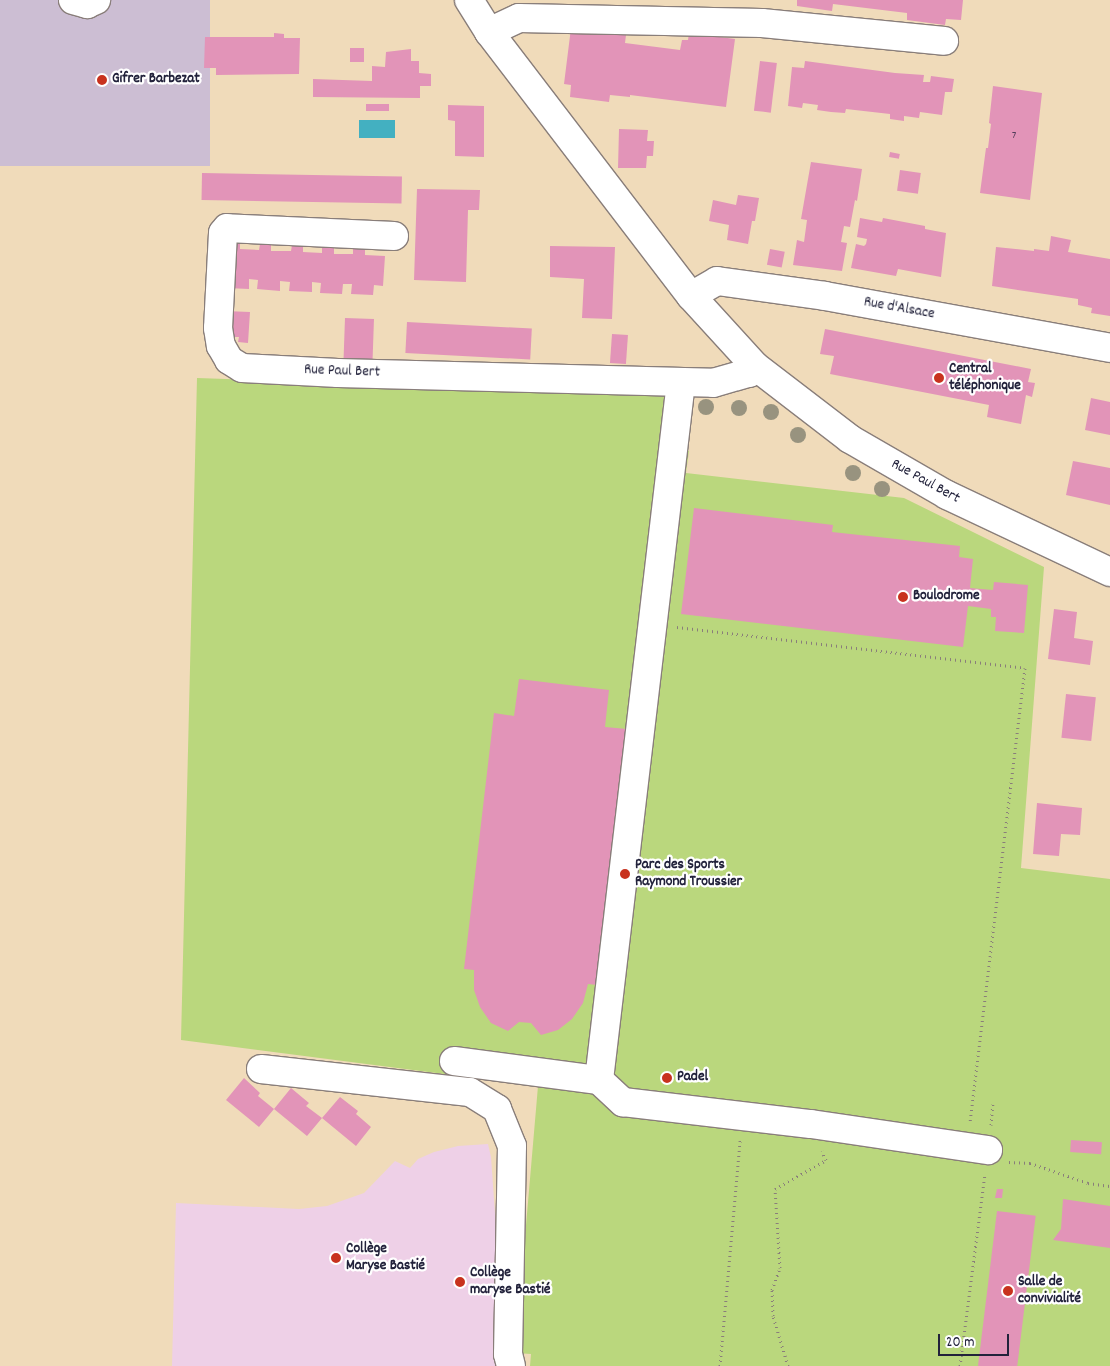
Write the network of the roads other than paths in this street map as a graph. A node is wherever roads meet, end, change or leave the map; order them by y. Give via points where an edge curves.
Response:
1 (73, 0) edge
2 (96, 0) edge
3 (468, 0) edge
4 (489, 32) junction
5 (944, 41) dead end
6 (394, 236) dead end
7 (691, 296) junction
8 (1110, 348) edge
9 (755, 366) junction
10 (681, 382) junction
11 (1110, 572) edge
12 (454, 1061) dead end
13 (260, 1069) dead end
14 (599, 1080) junction
15 (980, 1153) road end
16 (511, 1366) edge

1 - 2 street via 87,4
3 - 4 street, Rue Paul Bert
4 - 5 street via 519,18 538,18 762,23
4 - 7 street, Rue Paul Bert
6 - 10 street, Rue Paul Bert via 227,228 222,233 218,328 221,346 229,360 242,368 338,373
7 - 8 street, Rue d'Alsace via 717,281 825,296
7 - 9 street, Rue Paul Bert
9 - 10 street, Rue Paul Bert via 749,373 713,383
9 - 11 street, Rue Paul Bert via 850,439 947,495
10 - 14 street
12 - 14 street
13 - 16 street via 470,1092 497,1109 512,1146 508,1354
14 - 15 street via 623,1102 811,1124

